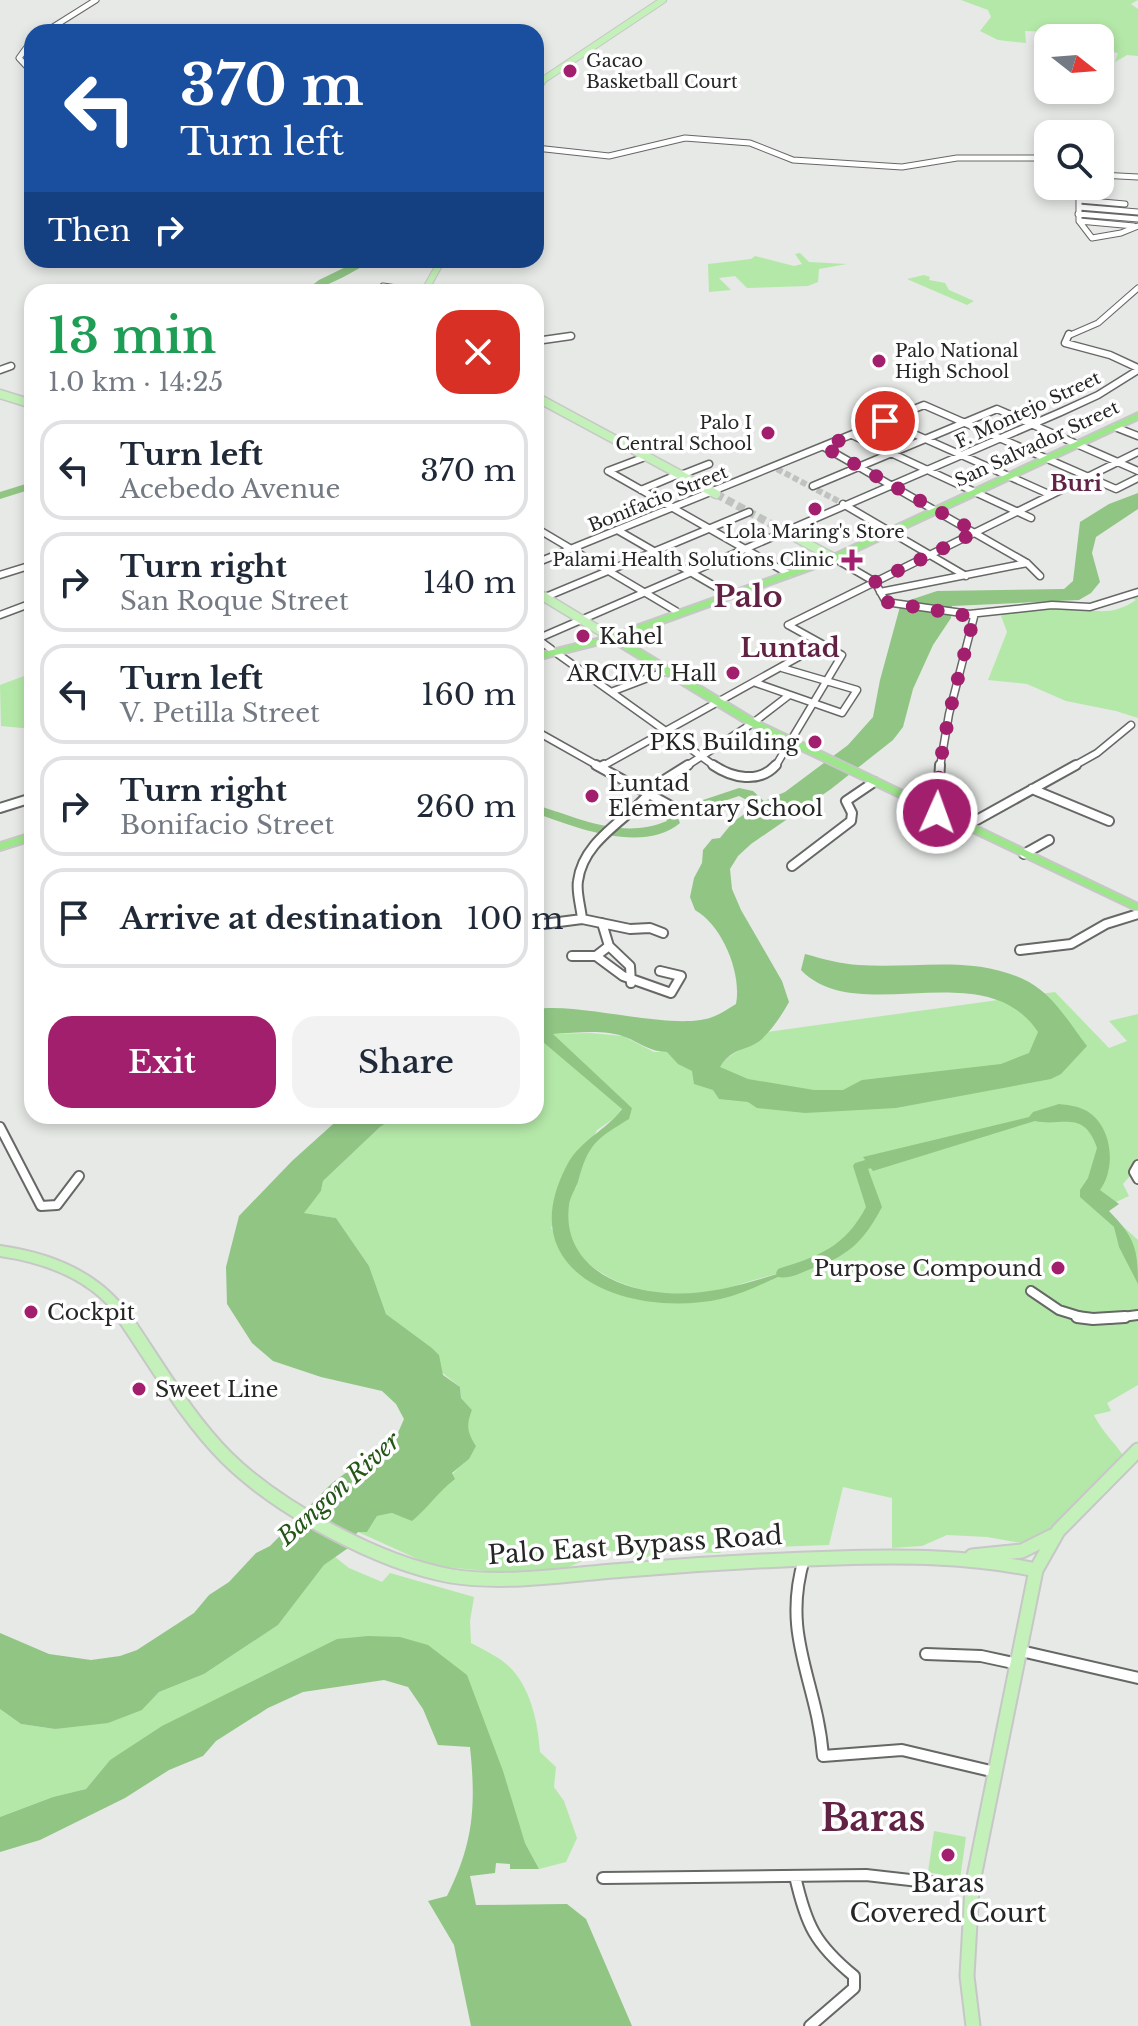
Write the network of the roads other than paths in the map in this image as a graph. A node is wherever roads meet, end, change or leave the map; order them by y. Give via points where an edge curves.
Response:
1 (96, 0) edge
2 (663, 0) edge
3 (58, 24) edge
4 (544, 82) edge
5 (544, 149) edge
6 (1034, 158) edge
7 (1114, 176) edge
8 (1138, 177) edge
9 (1125, 204) dead end
10 (1138, 212) edge
11 (1079, 214) junction
12 (1138, 219) edge
13 (1138, 226) edge
14 (1138, 288) edge
15 (571, 336) dead end
16 (544, 340) edge
17 (11, 366) dead end
18 (0, 370) edge
19 (1136, 371) edge
20 (0, 394) edge
21 (544, 401) edge
22 (24, 402) edge
23 (1138, 416) edge
24 (885, 421) junction
25 (965, 422) junction
26 (1032, 424) junction
27 (1115, 427) junction
28 (852, 435) junction
29 (1138, 436) edge
30 (1000, 438) junction
31 (926, 439) junction
32 (1078, 444) junction
33 (824, 447) junction
34 (1138, 452) edge
35 (892, 453) junction
36 (962, 456) junction
37 (645, 457) junction
38 (1048, 459) junction
39 (1117, 462) junction
40 (709, 464) dead end
41 (859, 467) junction
42 (928, 470) junction
43 (1138, 471) edge
44 (680, 474) junction
45 (1089, 476) junction
46 (1010, 477) junction
47 (1138, 478) edge
48 (894, 485) junction
49 (813, 486) dead end
50 (641, 490) junction
51 (977, 492) junction
52 (715, 493) junction
53 (1051, 495) junction
54 (844, 504) junction
55 (674, 509) junction
56 (938, 510) junction
57 (749, 512) dead end
58 (1017, 512) junction
59 (1031, 518) dead end
60 (708, 529) junction
61 (784, 530) junction
62 (619, 531) junction
63 (893, 532) junction
64 (976, 532) junction
65 (544, 534) edge
66 (573, 549) junction
67 (746, 550) junction
68 (655, 551) junction
69 (930, 554) junction
70 (834, 558) junction
71 (544, 560) edge
72 (1027, 563) junction
73 (24, 568) edge
74 (608, 570) junction
75 (691, 572) junction
76 (789, 574) junction
77 (0, 575) edge
78 (967, 576) junction
79 (1040, 576) dead end
80 (875, 582) junction
81 (645, 592) junction
82 (880, 592) junction
83 (1138, 592) edge
84 (730, 595) junction
85 (544, 597) edge
86 (544, 601) edge
87 (24, 606) edge
88 (676, 611) junction
89 (969, 614) junction
90 (0, 615) edge
91 (581, 620) junction
92 (614, 635) junction
93 (544, 636) edge
94 (822, 644) junction
95 (544, 645) edge
96 (553, 651) junction
97 (544, 653) edge
98 (782, 668) junction
99 (666, 671) junction
100 (756, 683) junction
101 (826, 683) junction
102 (611, 692) junction
103 (788, 696) junction
104 (720, 702) junction
105 (813, 705) junction
106 (753, 723) junction
107 (1131, 725) dead end
108 (668, 730) junction
109 (544, 736) edge
110 (790, 742) junction
111 (701, 757) junction
112 (600, 767) junction
113 (874, 782) junction
114 (1032, 789) junction
115 (647, 793) junction
116 (24, 800) edge
117 (0, 808) edge
118 (682, 812) dead end
119 (937, 813) junction
120 (1109, 821) dead end
121 (966, 826) junction
122 (24, 839) edge
123 (1049, 840) dead end
124 (0, 847) edge
125 (1024, 854) junction
126 (792, 866) dead end
127 (1138, 911) edge
128 (582, 919) junction
129 (602, 923) junction
130 (544, 924) edge
131 (663, 933) dead end
132 (609, 946) junction
133 (1020, 950) dead end
134 (572, 956) dead end
135 (596, 956) junction
136 (660, 971) dead end
137 (631, 982) junction
138 (0, 1127) edge
139 (1138, 1165) edge
140 (79, 1176) dead end
141 (1138, 1179) edge
142 (0, 1251) edge
143 (1031, 1291) dead end
144 (1138, 1315) edge
145 (1135, 1457) edge
146 (1058, 1531) junction
147 (1022, 1551) junction
148 (966, 1558) junction
149 (804, 1559) junction
150 (1039, 1563) junction
151 (926, 1654) dead end
152 (1019, 1658) junction
153 (1138, 1678) edge
154 (995, 1772) junction
155 (795, 1876) junction
156 (603, 1878) dead end
157 (972, 1887) junction
158 (810, 2026) edge
159 (973, 2026) edge

1 - 3 street
2 - 4 main road
5 - 6 street via 609,156 685,138 750,143 793,160 902,167 957,158
7 - 8 street
9 - 11 street via 1079,200
10 - 11 street
11 - 12 street
11 - 13 street
11 - 13 street via 1092,238
14 - 19 street via 1098,323 1070,333 1065,343 1110,355
15 - 16 street
17 - 18 street
19 - 26 street, F. Montejo Street via 1098,395
20 - 22 main road
21 - 37 main road
23 - 27 highway, San Salvador Street
24 - 25 street, Bonifacio Street via 924,405
24 - 28 street, Bonifacio Street
24 - 31 street
25 - 26 street via 997,409
25 - 30 street
25 - 31 street
26 - 30 street, F. Montejo Street
26 - 32 street
27 - 29 street
27 - 32 highway, San Salvador Street
28 - 33 street, Bonifacio Street
28 - 35 street
30 - 36 street, F. Montejo Street
30 - 38 street
31 - 35 street
31 - 36 street
32 - 38 highway, San Salvador Street
32 - 39 street
33 - 41 street
33 - 52 street, Bonifacio Street
34 - 39 street
35 - 41 street
35 - 42 street
36 - 42 street, F. Montejo Street
36 - 46 street
37 - 44 main road
37 - 50 street via 608,471
38 - 45 street
38 - 46 highway, San Salvador Street
39 - 43 street
39 - 45 street
40 - 44 street
41 - 48 street
41 - 49 street
42 - 48 street, F. Montejo Street
42 - 51 street
44 - 50 street
44 - 52 main road
45 - 47 street via 1116,489
45 - 53 street
46 - 51 highway, San Salvador Street
46 - 53 street
48 - 54 street, F. Montejo Street
48 - 56 street
50 - 55 street
51 - 56 highway, San Salvador Street
51 - 58 street
52 - 55 street, Bonifacio Street
53 - 58 street
54 - 61 street, F. Montejo Street
54 - 63 street
55 - 60 street
55 - 62 street, Bonifacio Street
56 - 63 highway, San Salvador Street
56 - 64 street
57 - 60 street
58 - 59 street
58 - 64 street
60 - 67 street
60 - 68 street
61 - 67 street, F. Montejo Street
61 - 70 main road
62 - 66 street, Bonifacio Street
62 - 68 street
63 - 69 street
63 - 70 highway, San Salvador Street
64 - 69 street
64 - 72 street
65 - 66 street
66 - 71 street, Bonifacio Street
66 - 74 street
67 - 75 street, F. Montejo Street
67 - 76 street
68 - 74 street
68 - 75 street
69 - 78 street
69 - 80 street
70 - 76 highway, San Salvador Street
70 - 80 street
72 - 78 street
72 - 79 street
73 - 77 street
74 - 81 street
74 - 85 street
75 - 81 street, F. Montejo Street
75 - 84 street
76 - 84 highway, San Salvador Street
78 - 82 street
80 - 82 street
80 - 94 street via 788,625
81 - 88 street
81 - 91 street, F. Montejo Street
82 - 89 street via 884,601
83 - 89 street via 1090,607 1052,605
84 - 88 highway, San Salvador Street
84 - 92 highway, San Salvador Street
86 - 91 main road
87 - 90 street
88 - 92 highway, San Salvador Street
89 - 119 street via 974,617 937,779
91 - 92 main road
91 - 93 street, F. Montejo Street
92 - 96 highway, San Salvador Street
92 - 99 highway
92 - 104 highway
94 - 98 street
94 - 101 street via 842,655
95 - 96 street
96 - 97 highway, San Salvador Street
96 - 102 street
98 - 100 street
98 - 101 street
99 - 102 street
99 - 104 highway
100 - 103 street
100 - 104 street
101 - 105 street
101 - 105 street via 857,690 842,713
102 - 108 street
103 - 105 street
103 - 106 street
104 - 106 highway
104 - 108 street
105 - 110 street
106 - 110 highway
106 - 111 street
107 - 114 street via 1097,753
108 - 111 street
108 - 112 street
109 - 112 street
110 - 111 street via 774,768 760,776 731,776
110 - 113 highway
111 - 115 street
112 - 115 street
113 - 119 highway
113 - 126 street via 846,801 851,821
114 - 120 street
114 - 121 street
115 - 118 street
115 - 128 street via 588,855 578,881
116 - 117 street
119 - 121 highway
121 - 125 highway
122 - 124 highway
123 - 125 street
125 - 127 highway
127 - 133 street via 1071,944
128 - 129 street
128 - 130 street
129 - 131 street
129 - 132 street
132 - 135 street
132 - 137 street via 630,966
134 - 135 street
135 - 137 street
136 - 137 street via 681,976 671,993
138 - 140 street via 41,1206 57,1205
139 - 141 street
142 - 149 main road, Palo East Bypass Road via 42,1258 103,1291 212,1442 244,1475 293,1507 416,1567 477,1579
143 - 144 street via 1078,1319
145 - 146 main road
146 - 147 main road, Palo East Bypass Road
146 - 150 main road
147 - 148 main road, Palo East Bypass Road
147 - 150 main road, Palo East Bypass Road via 1038,1550
148 - 149 main road, Palo East Bypass Road
148 - 150 main road, Palo East Bypass Road
149 - 154 street via 792,1613 804,1669 817,1698 823,1756 902,1750
150 - 152 main road
151 - 152 street
152 - 153 street
152 - 154 main road
154 - 157 main road
155 - 156 street
155 - 157 street via 866,1875
155 - 158 street via 805,1922 818,1947 856,1982
157 - 159 main road via 967,1976

